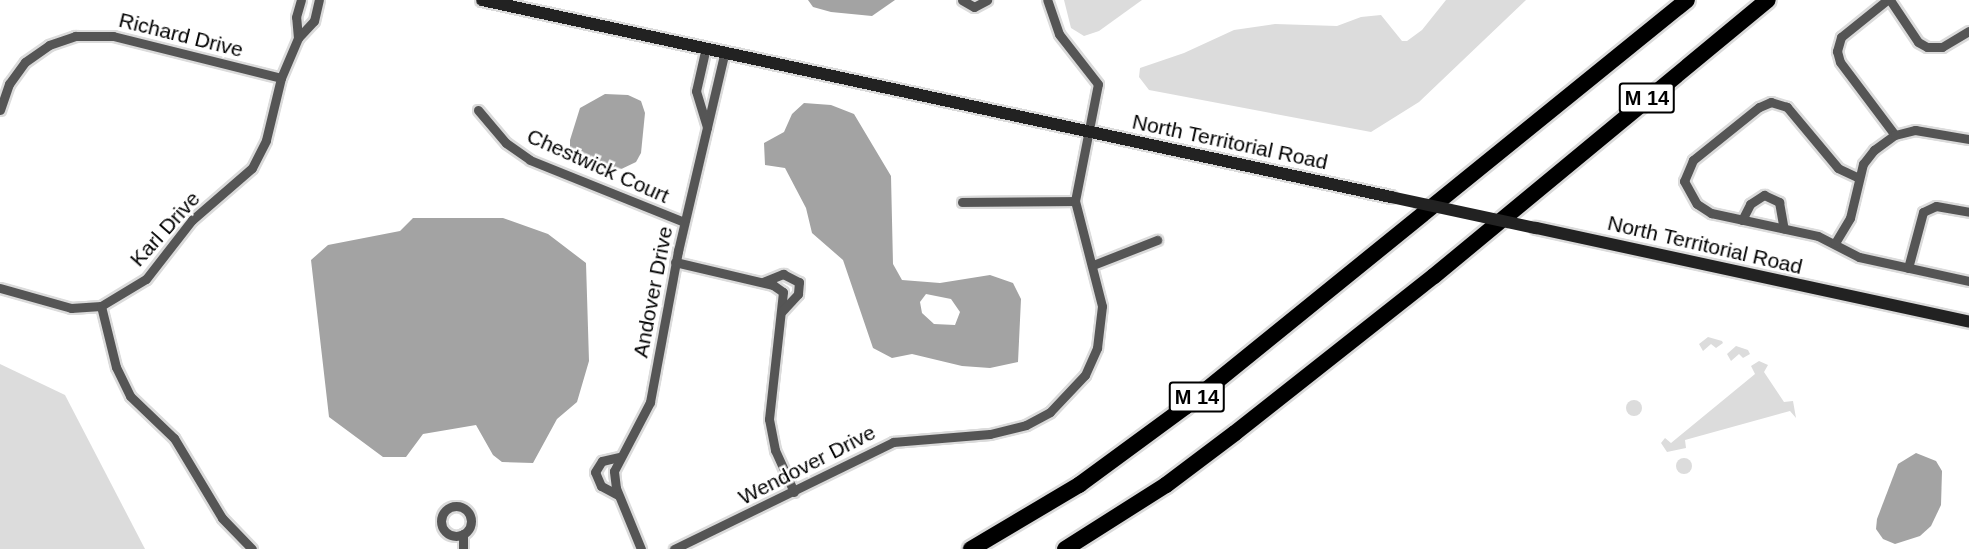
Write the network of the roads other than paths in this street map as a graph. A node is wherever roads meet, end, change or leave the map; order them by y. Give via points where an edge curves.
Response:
1 (301, 0) edge
2 (319, 0) edge
3 (482, 0) edge
4 (963, 0) edge
5 (987, 0) edge
6 (1047, 0) edge
7 (1687, 0) edge
8 (1768, 0) edge
9 (1888, 0) edge
10 (1969, 31) edge
11 (298, 38) junction
12 (706, 47) junction
13 (725, 51) junction
14 (281, 78) junction
15 (0, 110) edge
16 (478, 110) dead end
17 (707, 127) junction
18 (1969, 130) edge
19 (1088, 131) junction
20 (1954, 134) junction
21 (1895, 135) junction
22 (1969, 139) edge
23 (1859, 178) junction
24 (1075, 201) junction
25 (962, 202) dead end
26 (1969, 212) edge
27 (1742, 220) junction
28 (684, 222) junction
29 (1784, 229) junction
30 (1156, 240) dead end
31 (1835, 243) junction
32 (675, 262) junction
33 (1093, 265) junction
34 (1908, 268) junction
35 (1969, 281) edge
36 (763, 282) junction
37 (0, 288) edge
38 (101, 306) junction
39 (782, 311) junction
40 (1969, 322) edge
41 (620, 457) junction
42 (794, 492) junction
43 (618, 495) junction
44 (463, 534) dead end
45 (252, 549) edge
46 (463, 549) edge
47 (641, 549) edge
48 (674, 549) edge
49 (971, 549) edge
50 (1065, 549) edge

1 - 11 street, Karl Drive via 296,17
2 - 11 street, Karl Drive via 314,21
3 - 12 main road, North Territorial Road
4 - 5 street via 974,7
6 - 19 street, Wendover Drive via 1059,34 1098,84
7 - 49 highway, M 14 via 1177,414 1078,485
8 - 50 highway, M 14 via 1434,276 1235,433 1166,485
9 - 10 street via 1918,42 1926,47 1942,47
9 - 21 street via 1841,37 1837,51 1840,62
11 - 14 street, Karl Drive
12 - 13 main road, North Territorial Road
12 - 17 street via 696,91
13 - 17 street, Andover Drive
13 - 19 main road, North Territorial Road
14 - 15 street, Richard Drive via 113,36 75,36 49,45 25,62 9,84
14 - 38 street, Karl Drive via 266,140 252,168 192,220 146,279
16 - 28 street, Chestwick Court via 506,143 530,160
17 - 28 street, Andover Drive
18 - 20 street
19 - 24 street, Wendover Drive
19 - 40 main road, North Territorial Road, bridge
20 - 21 street via 1915,130
20 - 22 street
21 - 23 street via 1869,155
23 - 27 street via 1838,168 1787,107 1766,104 1694,160 1684,174 1686,187 1701,208
23 - 31 street via 1851,218
24 - 25 street
24 - 33 street, Wendover Drive
26 - 34 street via 1936,206 1923,212
27 - 29 street
27 - 29 street via 1750,204 1764,195 1779,202
28 - 32 street, Andover Drive
29 - 31 street
30 - 33 street
31 - 34 street via 1859,257
32 - 36 street
32 - 41 street, Andover Drive via 650,402
33 - 42 street, Wendover Drive via 1102,306 1097,348 1081,380 1050,412 1003,432 893,442
34 - 35 street
36 - 39 street via 781,289
36 - 39 street via 783,274 799,282 798,294
37 - 38 street, Karl Drive via 71,308
38 - 45 street via 116,367 130,396 174,438 222,518
39 - 42 street via 768,419 775,450
41 - 43 street, Andover Drive via 614,480
41 - 43 street, Andover Drive via 602,461 595,472 601,486
42 - 48 street, Wendover Drive
43 - 47 street, Andover Drive
44 - 46 street

